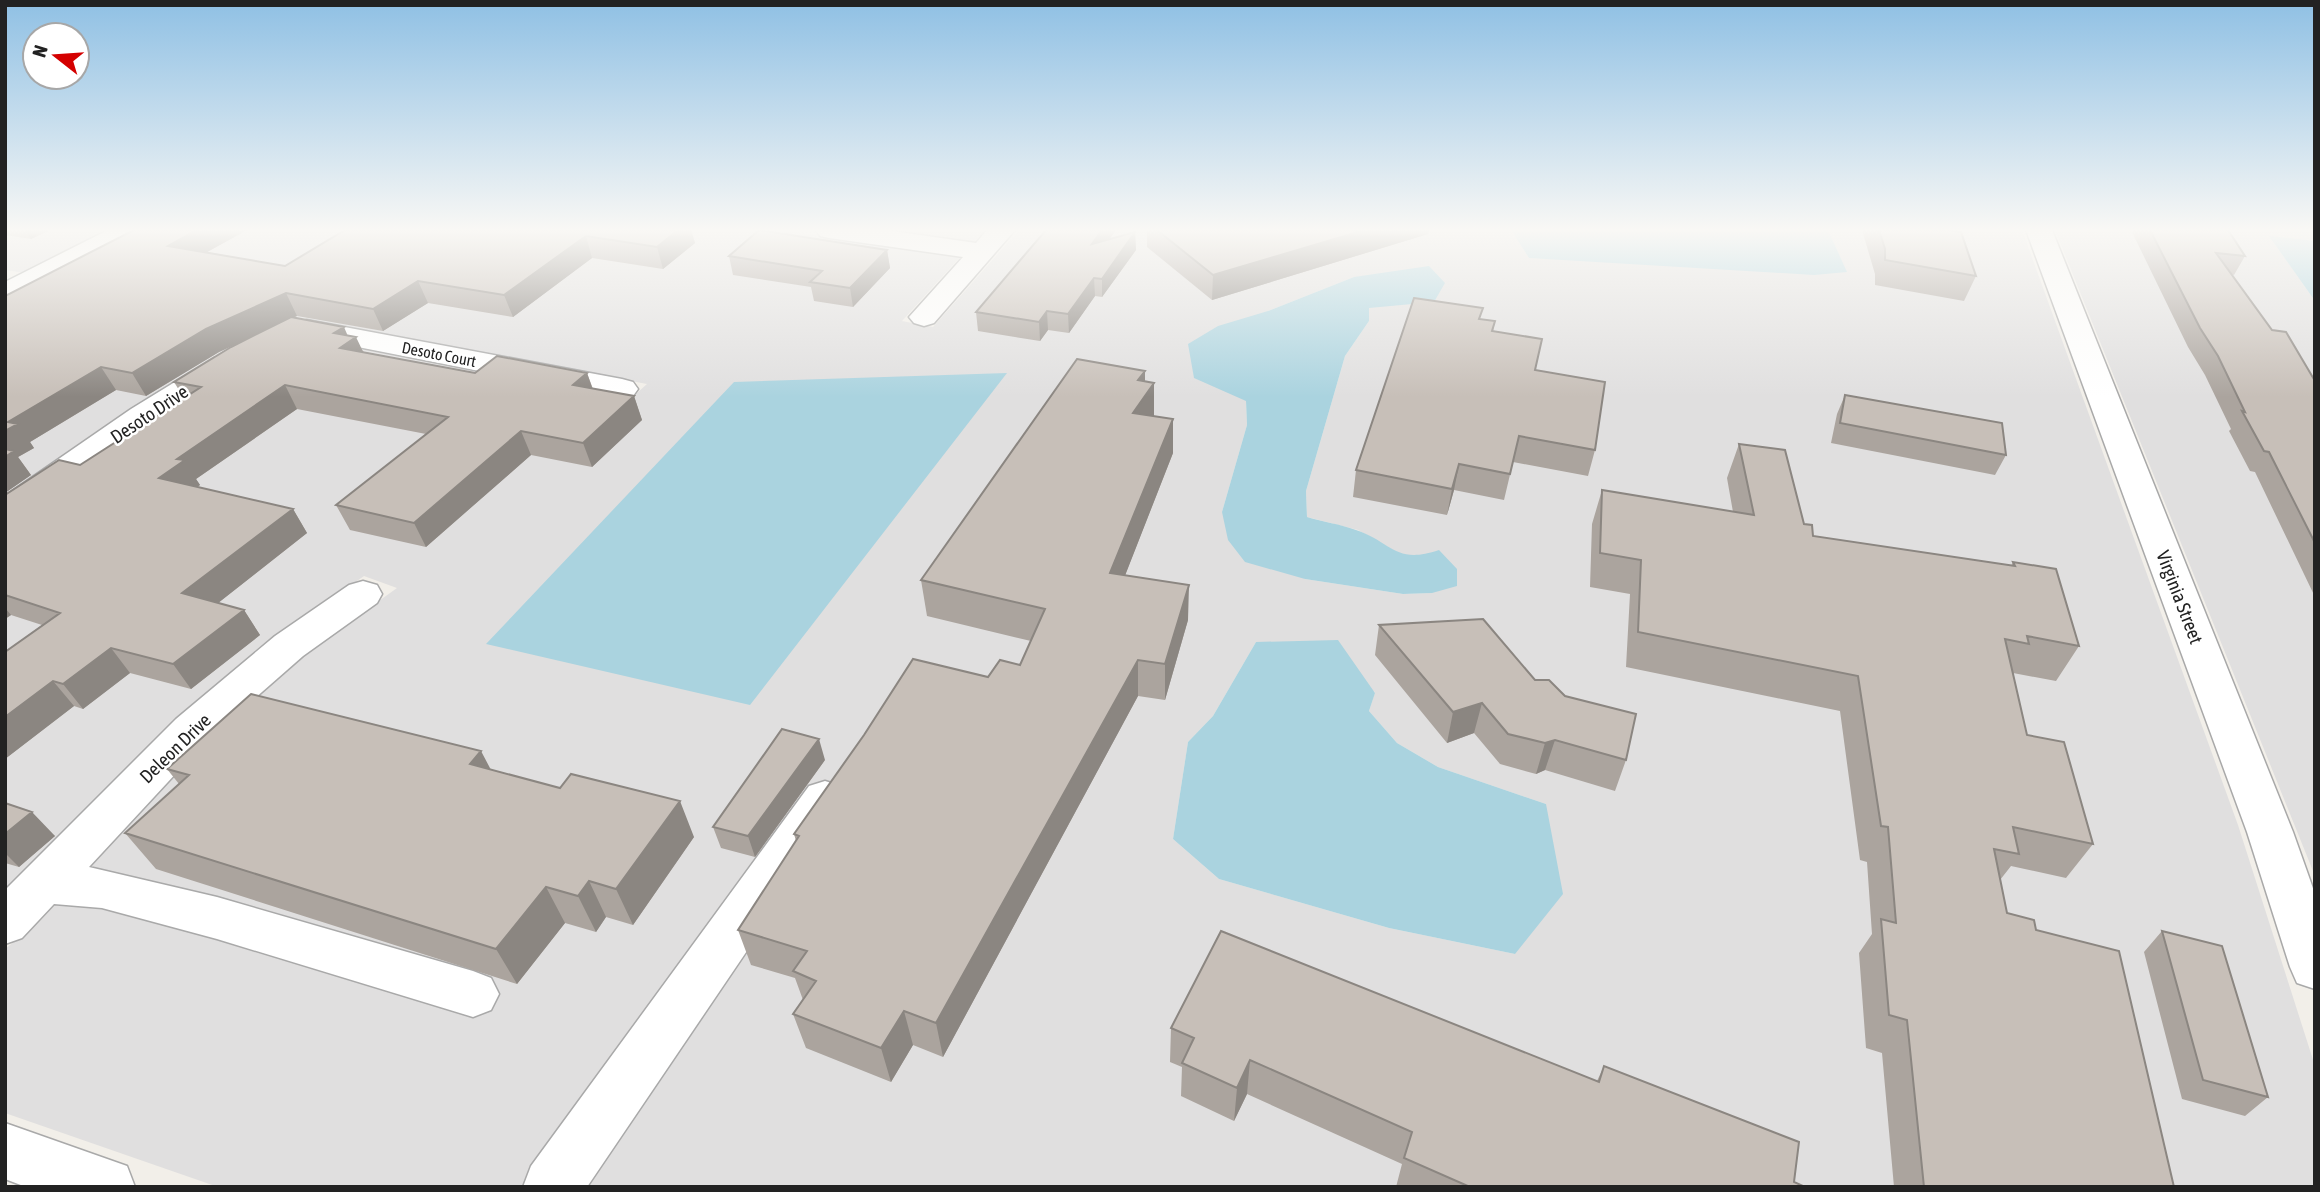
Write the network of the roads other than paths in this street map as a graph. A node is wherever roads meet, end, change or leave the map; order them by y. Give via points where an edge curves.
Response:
1 (952, 286) edge
2 (2060, 286) edge
3 (924, 317) dead end
4 (276, 338) joint
5 (622, 389) dead end
6 (5, 512) edge
7 (363, 594) dead end
8 (849, 763) edge
9 (45, 883) junction
10 (5, 923) edge
11 (2315, 967) edge
12 (472, 993) dead end
13 (5, 1151) edge
14 (106, 1187) edge
15 (552, 1187) edge

1 - 3 street
2 - 11 street, Virginia Street via 2270,832
4 - 5 street, Desoto Court
4 - 6 street, Desoto Drive via 143,416
7 - 9 street, Deleon Drive via 289,646 191,730
8 - 15 street
9 - 10 street, Deleon Drive
9 - 12 street via 102,888 166,904
13 - 14 street

